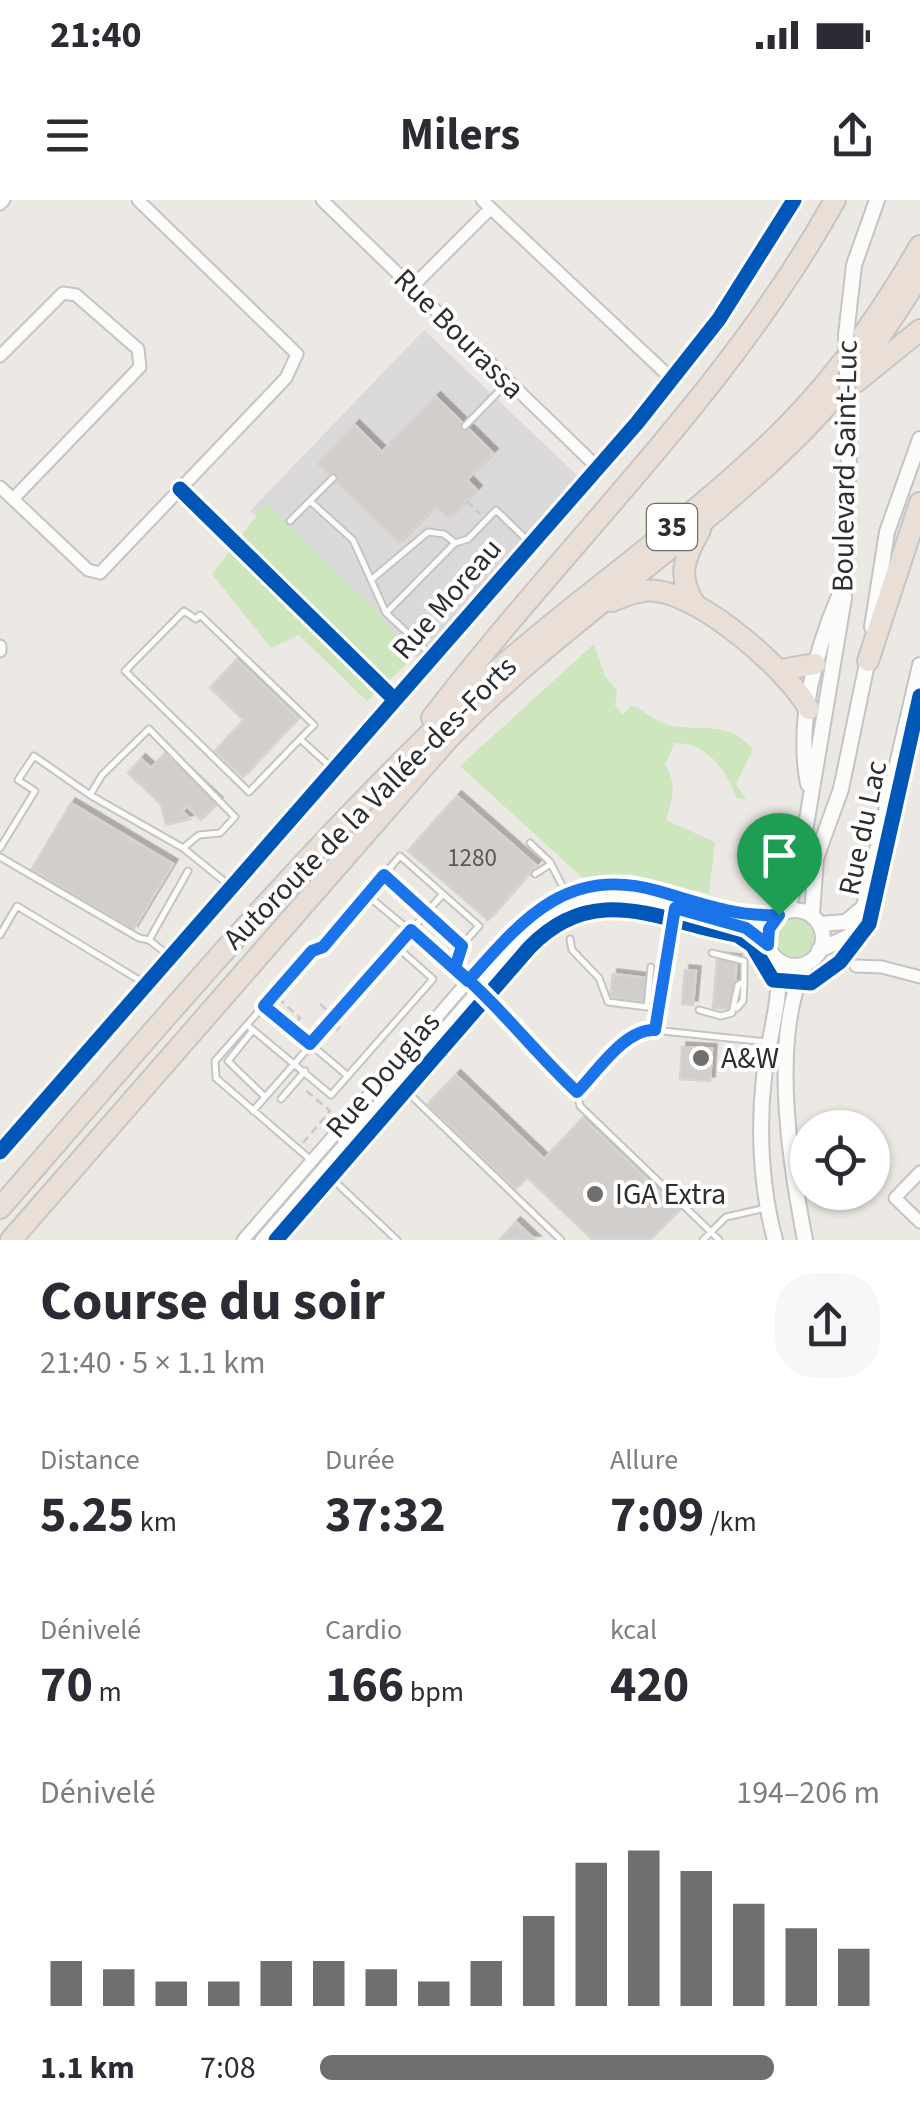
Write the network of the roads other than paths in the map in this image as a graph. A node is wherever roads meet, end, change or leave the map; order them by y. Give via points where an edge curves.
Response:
1 (138, 200) edge
2 (322, 200) edge
3 (794, 200) edge
4 (834, 200) edge
5 (877, 200) edge
6 (486, 204) edge
7 (920, 246) edge
8 (920, 275) edge
9 (412, 287) junction
10 (920, 330) edge
11 (0, 356) edge
12 (672, 380) junction
13 (507, 383) junction
14 (830, 401) junction
15 (465, 426) dead end
16 (920, 439) edge
17 (598, 468) junction
18 (333, 478) dead end
19 (0, 487) edge
20 (13, 499) junction
21 (310, 502) junction
22 (920, 503) edge
23 (710, 515) junction
24 (290, 521) dead end
25 (456, 543) junction
26 (532, 544) junction
27 (372, 579) junction
28 (846, 582) junction
29 (696, 606) junction
30 (594, 608) junction
31 (386, 612) junction
32 (433, 657) junction
33 (868, 661) junction
34 (815, 664) junction
35 (920, 665) edge
36 (781, 670) junction
37 (809, 709) junction
38 (300, 739) junction
39 (334, 770) junction
40 (388, 776) junction
41 (809, 790) junction
42 (90, 794) junction
43 (530, 843) dead end
44 (0, 848) edge
45 (183, 848) junction
46 (0, 858) edge
47 (551, 864) junction
48 (188, 871) dead end
49 (536, 874) dead end
50 (384, 875) junction
51 (232, 888) junction
52 (368, 894) junction
53 (443, 894) junction
54 (566, 894) junction
55 (677, 903) junction
56 (865, 906) junction
57 (783, 913) junction
58 (426, 914) junction
59 (816, 919) junction
60 (411, 930) junction
61 (0, 935) edge
62 (570, 939) dead end
63 (148, 940) junction
64 (768, 945) junction
65 (462, 946) junction
66 (397, 947) junction
67 (820, 950) junction
68 (712, 953) dead end
69 (171, 957) junction
70 (778, 961) junction
71 (805, 965) junction
72 (856, 966) dead end
73 (651, 967) dead end
74 (455, 968) junction
75 (920, 976) edge
76 (468, 981) junction
77 (146, 985) junction
78 (477, 991) junction
79 (264, 1006) junction
80 (700, 1010) dead end
81 (247, 1025) junction
82 (253, 1030) junction
83 (655, 1030) junction
84 (770, 1042) junction
85 (310, 1044) junction
86 (294, 1063) junction
87 (305, 1075) junction
88 (348, 1076) junction
89 (398, 1083) junction
90 (577, 1092) junction
91 (265, 1097) junction
92 (280, 1099) dead end
93 (253, 1110) junction
94 (0, 1152) edge
95 (317, 1165) junction
96 (920, 1172) edge
97 (769, 1207) junction
98 (0, 1208) edge
99 (920, 1222) edge
100 (712, 1232) junction
101 (11, 1240) edge
102 (243, 1240) edge
103 (261, 1240) edge
104 (397, 1240) edge
105 (562, 1240) edge
106 (704, 1240) edge
107 (719, 1240) edge
108 (775, 1240) edge
109 (806, 1240) edge

1 - 20 street via 297,354 286,378 100,573 88,570
2 - 9 street, Rue Bourassa
3 - 12 street, Rue Moreau
4 - 40 highway via 776,297 704,397 462,679
5 - 28 street, Boulevard Saint-Luc, bridge via 854,265 846,335
6 - 9 street
6 - 12 street
7 - 40 highway, Autoroute de la Vallée-des-Forts / 35 via 854,348 776,437 513,657
8 - 14 highway, Autoroute de la Vallée-des-Forts / 35
9 - 13 street, Rue Bourassa
10 - 14 highway
11 - 20 street via 63,293 76,295 138,349 140,368
12 - 17 street, Rue Moreau
13 - 15 lane
13 - 17 street, Rue Bourassa
14 - 23 highway, Autoroute de la Vallée-des-Forts / 35
16 - 33 street, Boulevard Saint-Luc via 884,543
17 - 26 street, Rue Moreau
18 - 21 lane
19 - 20 street
21 - 24 lane
21 - 27 lane via 354,540
22 - 33 highway
23 - 29 highway via 683,568
23 - 30 highway, Autoroute de la Vallée-des-Forts / 35
25 - 26 lane via 496,510
25 - 27 lane via 428,532
25 - 31 lane
26 - 32 street, Rue Moreau
27 - 31 lane
28 - 34 street
28 - 41 street, Boulevard Saint-Luc
29 - 30 highway via 646,590
29 - 36 highway
30 - 101 highway, Autoroute de la Vallée-des-Forts / 35 via 448,739
31 - 32 lane
32 - 39 street, Rue Moreau
33 - 59 street, Boulevard Saint-Luc via 840,789 816,858
34 - 36 highway
34 - 37 street
35 - 56 street
36 - 37 highway
37 - 41 street
38 - 38 lane via 250,792 125,671 184,612 200,615 314,726
38 - 39 lane
39 - 51 street, Rue Moreau
40 - 98 highway, Autoroute de la Vallée-des-Forts / 35 via 256,914
41 - 57 street, Boulevard Saint-Luc via 796,879
42 - 44 lane via 34,756 18,780 35,790
42 - 45 lane
42 - 45 lane via 149,729 234,817 220,832 198,835
43 - 47 lane
45 - 51 lane
46 - 63 lane
47 - 49 lane
47 - 54 lane
48 - 63 lane
50 - 52 lane
50 - 53 lane via 400,856
50 - 58 lane
51 - 69 street, Rue Moreau
52 - 60 lane
52 - 79 lane
53 - 58 lane
53 - 65 lane via 479,926
54 - 55 street, Rue Douglas via 613,884
54 - 76 street, Rue Douglas via 522,921
55 - 57 street, Rue Douglas via 740,915
55 - 64 street, Rue Douglas via 746,928
55 - 78 street, Rue Douglas via 627,897 570,906 534,928
55 - 83 lane
56 - 59 street via 841,924
56 - 67 street via 853,933
57 - 59 street
57 - 64 street via 769,929
58 - 60 lane
58 - 65 lane
59 - 67 street
60 - 66 lane
60 - 74 lane
61 - 77 lane via 17,906
62 - 73 lane via 614,1005 647,1007
63 - 69 lane
64 - 70 street
65 - 74 lane
66 - 85 lane
66 - 88 lane via 433,979
67 - 71 street
68 - 80 lane via 744,961 744,982 735,1010 721,1016
69 - 77 street, Rue Moreau
70 - 71 street
70 - 84 street
71 - 109 street via 796,986 787,1079
72 - 75 street
74 - 76 lane
76 - 78 lane
76 - 95 street, Rue Douglas
77 - 94 street, Rue Moreau
78 - 89 street, Rue Douglas
78 - 90 lane
79 - 81 lane
79 - 85 lane
81 - 82 lane
81 - 93 lane via 214,1061 216,1078
82 - 86 lane
82 - 91 lane via 228,1061
83 - 84 lane
83 - 90 lane via 631,1036
84 - 97 street via 762,1112
85 - 86 lane
85 - 88 lane
86 - 87 lane
86 - 91 lane
87 - 88 lane via 332,1095
87 - 92 lane
89 - 95 street, Rue Douglas
89 - 105 lane
90 - 100 lane via 580,1106
91 - 93 lane
93 - 95 lane
95 - 102 street, Rue Douglas
95 - 103 street, Rue Douglas
95 - 104 lane
96 - 99 street via 896,1198
97 - 100 lane via 726,1217
97 - 108 street
100 - 106 lane
100 - 107 lane

